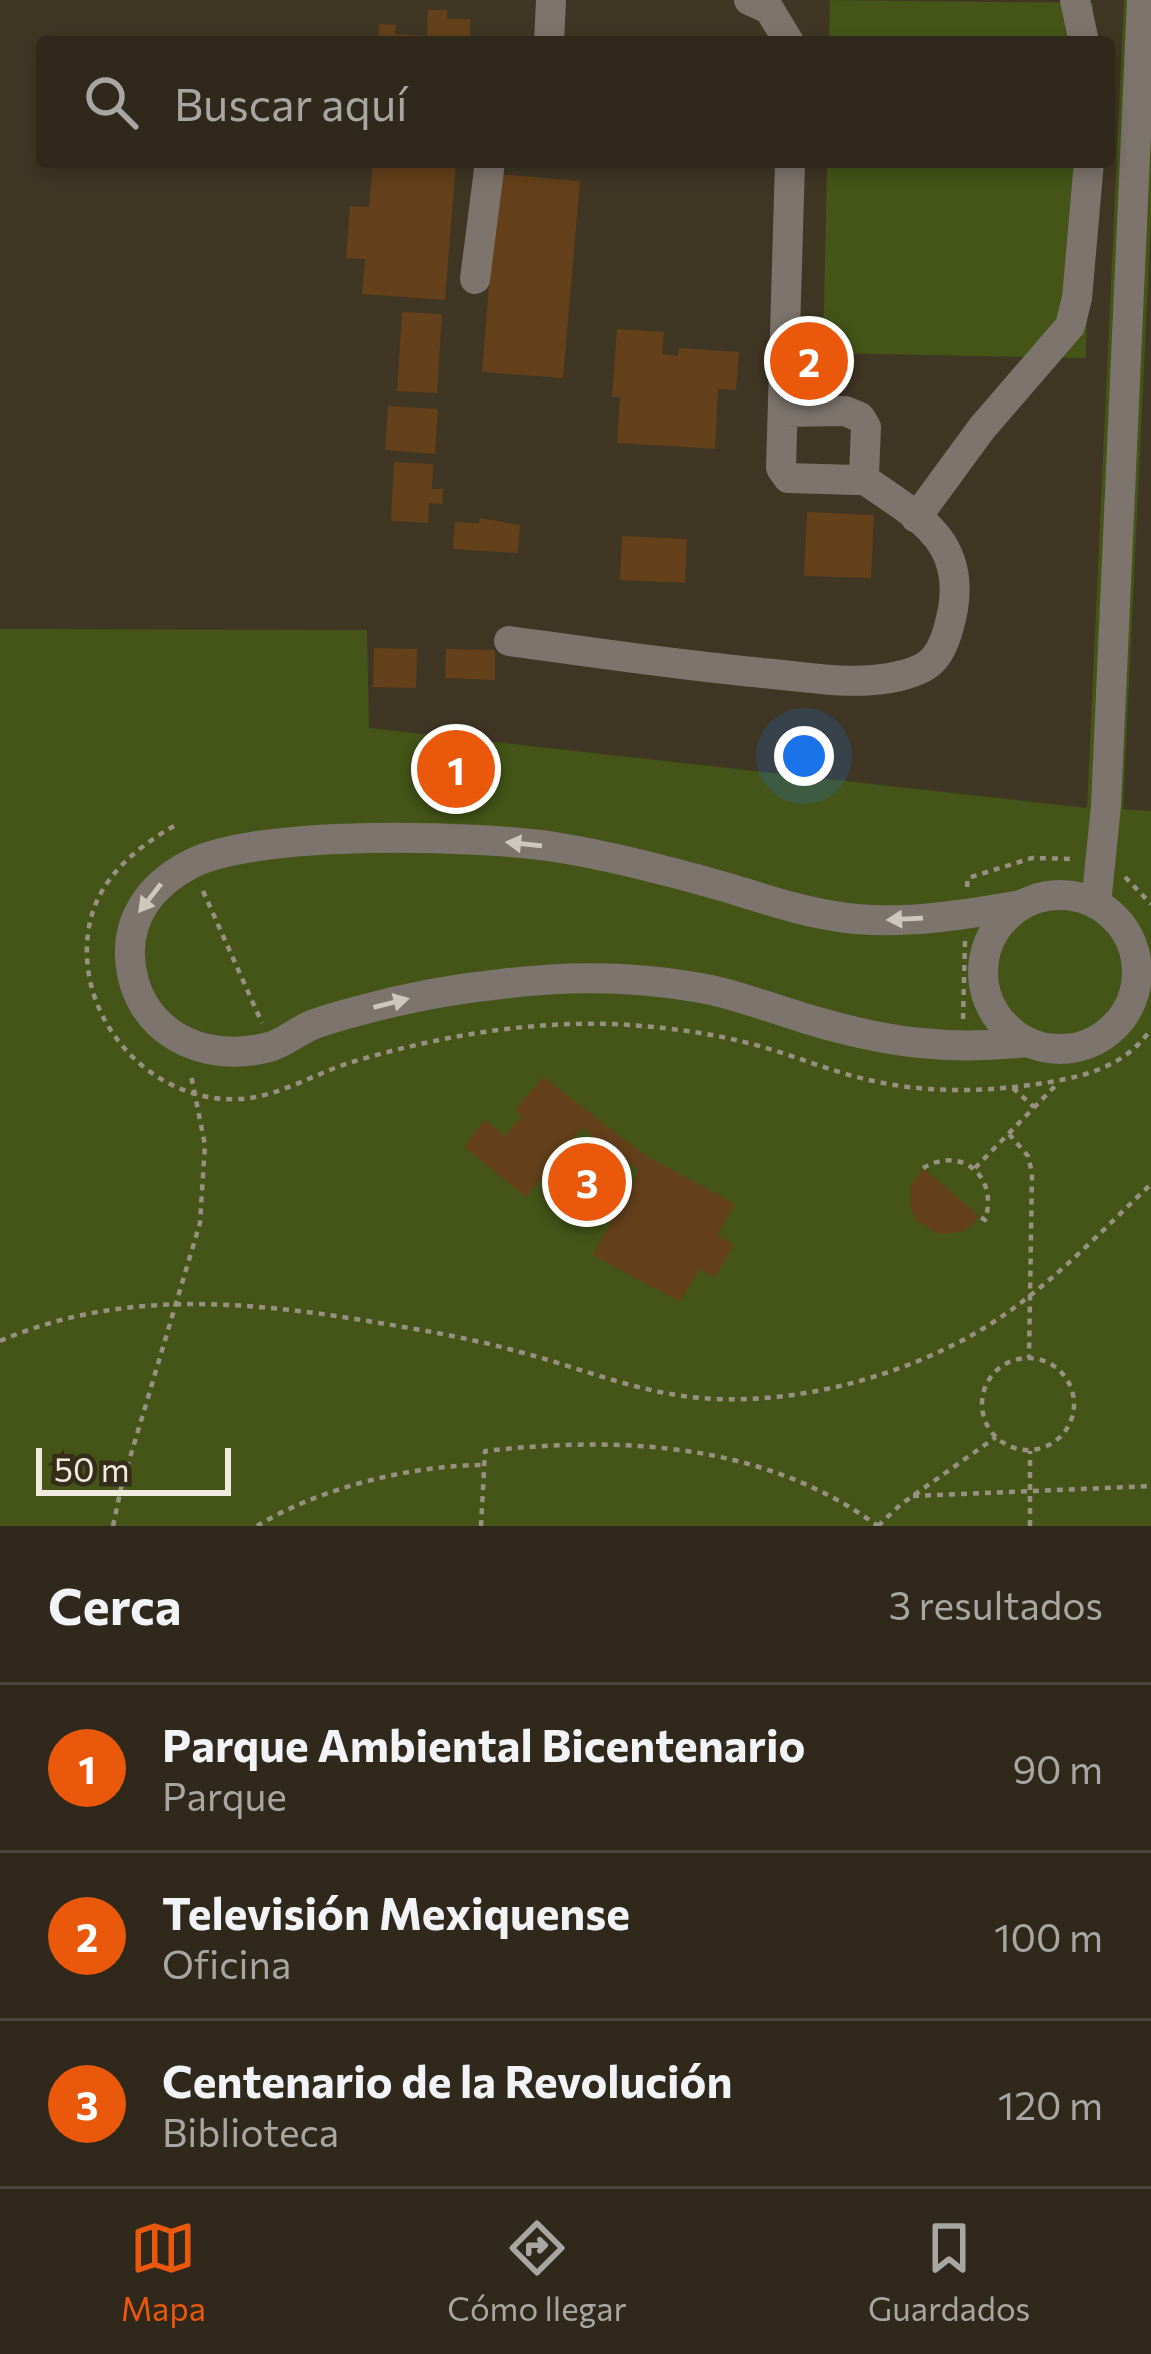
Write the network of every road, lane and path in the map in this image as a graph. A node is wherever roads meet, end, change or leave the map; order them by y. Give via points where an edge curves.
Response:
1 (551, 0) edge
2 (749, 0) edge
3 (1075, 0) edge
4 (1142, 0) edge
5 (549, 36) edge
6 (786, 36) edge
7 (1083, 36) edge
8 (489, 168) edge
9 (790, 168) edge
10 (1088, 168) edge
11 (475, 279) dead end
12 (783, 412) junction
13 (861, 477) junction
14 (916, 518) junction
15 (508, 641) dead end
16 (174, 826) dead end
17 (201, 886) dead end
18 (1096, 904) junction
19 (1021, 905) junction
20 (1142, 946) edge
21 (1143, 993) edge
22 (1151, 1029) edge
23 (266, 1032) dead end
24 (1027, 1042) junction
25 (189, 1046) junction
26 (1061, 1080) junction
27 (1013, 1088) junction
28 (192, 1095) junction
29 (1034, 1107) junction
30 (1009, 1134) junction
31 (923, 1168) dead end
32 (974, 1168) junction
33 (1151, 1184) edge
34 (980, 1216) dead end
35 (1030, 1296) junction
36 (178, 1304) junction
37 (0, 1340) edge
38 (1029, 1358) junction
39 (996, 1437) junction
40 (1030, 1451) junction
41 (484, 1465) junction
42 (1151, 1486) edge
43 (1030, 1491) junction
44 (913, 1496) junction
45 (113, 1526) edge
46 (256, 1526) edge
47 (481, 1526) edge
48 (878, 1526) edge
49 (1030, 1526) edge

1 - 5 lane
2 - 6 lane via 770,9
3 - 7 lane
4 - 18 lane
8 - 11 lane
9 - 12 lane
10 - 14 lane via 1070,326
12 - 13 lane via 784,476
12 - 13 lane via 860,417
13 - 14 lane
14 - 15 lane via 949,552 955,590 933,660 900,675 800,676
16 - 28 path via 120,864 98,896 85,958 96,1008 130,1056
17 - 23 path
18 - 19 lane via 1058,896
18 - 20 lane
19 - 24 lane via 989,940 984,987 992,1010
19 -> 25 lane via 858,919 554,847 417,838 264,847 191,863 155,887 137,914 129,944 142,1005
20 - 21 lane
21 - 24 lane via 1090,1043 1052,1050
22 - 26 path via 1109,1067
25 -> 24 lane via 220,1054 272,1047 309,1026 419,996 594,978 698,987 908,1044
25 - 28 path
26 - 27 path
26 - 29 path
27 - 28 path via 870,1081 745,1042 610,1025 493,1030 349,1063 243,1099
27 - 29 path
28 - 36 path via 205,1173
29 - 30 path
30 - 32 path
30 - 35 path via 1032,1173
31 - 32 path via 953,1159
32 - 34 path via 989,1192 985,1220
33 - 35 path
35 - 36 path via 897,1370 788,1395 725,1399 681,1396 439,1333 275,1306
35 - 38 path
36 - 37 path via 106,1308
36 - 45 path
38 - 39 path via 1001,1366 984,1390 984,1420
38 - 40 path via 1059,1369 1075,1412 1059,1439
39 - 40 path
39 - 44 path
40 - 43 path
41 - 46 path via 387,1476
41 - 47 path
41 - 48 path via 485,1451 572,1442 692,1451 808,1486
42 - 43 path
43 - 44 path
43 - 49 path
44 - 48 path

